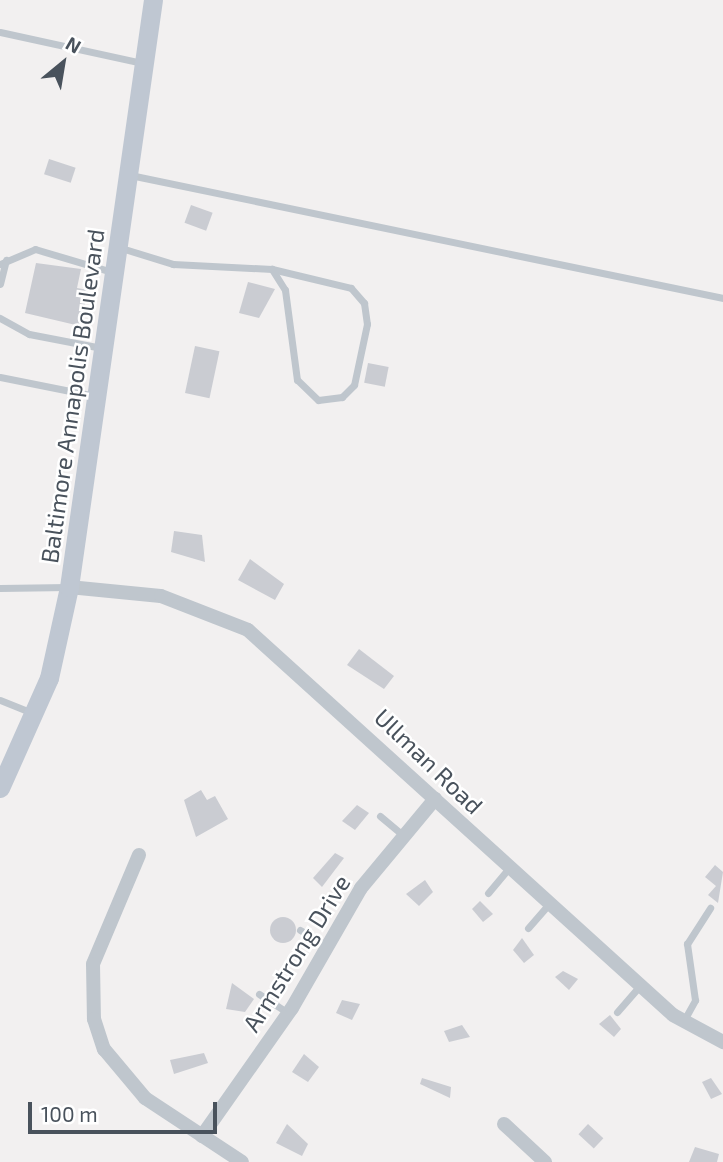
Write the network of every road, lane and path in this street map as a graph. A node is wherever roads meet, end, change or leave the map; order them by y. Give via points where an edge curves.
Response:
1 (153, 0) edge
2 (0, 32) edge
3 (143, 63) junction
4 (129, 175) junction
5 (117, 247) junction
6 (3, 262) edge
7 (272, 269) junction
8 (114, 272) junction
9 (0, 284) edge
10 (723, 298) edge
11 (0, 318) edge
12 (103, 348) junction
13 (0, 377) edge
14 (96, 396) junction
15 (69, 587) junction
16 (0, 588) edge
17 (0, 701) edge
18 (33, 713) junction
19 (5, 762) edge
20 (0, 788) edge
21 (435, 799) junction
22 (380, 816) dead end
23 (404, 836) junction
24 (139, 855) dead end
25 (509, 868) junction
26 (488, 893) dead end
27 (549, 904) junction
28 (710, 908) dead end
29 (528, 928) dead end
30 (300, 930) dead end
31 (328, 946) junction
32 (640, 986) junction
33 (259, 995) dead end
34 (617, 1012) dead end
35 (288, 1013) junction
36 (683, 1022) junction
37 (723, 1042) edge
38 (504, 1124) dead end
39 (202, 1136) junction
40 (242, 1162) edge
41 (545, 1162) edge

1 - 3 main road, Baltimore Annapolis Boulevard
2 - 3 lane
3 - 4 main road, Baltimore Annapolis Boulevard
4 - 5 main road, Baltimore Annapolis Boulevard
4 - 10 lane
5 - 7 lane via 173,264
5 - 8 main road, Baltimore Annapolis Boulevard
6 - 8 lane via 35,249
6 - 9 lane
7 - 7 lane via 340,282 361,296 367,324 354,385 342,397 318,400 297,380 285,290
8 - 12 main road, Baltimore Annapolis Boulevard
11 - 12 lane via 29,334
12 - 14 main road, Baltimore Annapolis Boulevard
13 - 14 lane
14 - 15 main road, Baltimore Annapolis Boulevard
15 - 16 lane
15 - 18 main road, Baltimore Annapolis Boulevard via 49,678
15 - 21 street, Ullman Road via 172,598 248,630
17 - 18 lane
18 - 19 main road, Baltimore Annapolis Boulevard
19 - 20 main road, Baltimore Annapolis Boulevard
21 - 23 street, Armstrong Drive
21 - 25 street, Ullman Road
22 - 23 lane
23 - 31 street, Armstrong Drive via 361,888
24 - 39 street via 96,954 94,1019 104,1049 128,1083
25 - 26 lane
25 - 27 street, Ullman Road
27 - 29 lane
27 - 32 street, Ullman Road
28 - 36 lane via 687,944 695,1000
30 - 31 lane
31 - 35 street, Armstrong Drive
32 - 34 lane
32 - 36 street, Ullman Road
33 - 35 lane
35 - 39 street, Armstrong Drive
36 - 37 street, Ullman Road
38 - 41 street
39 - 40 street

